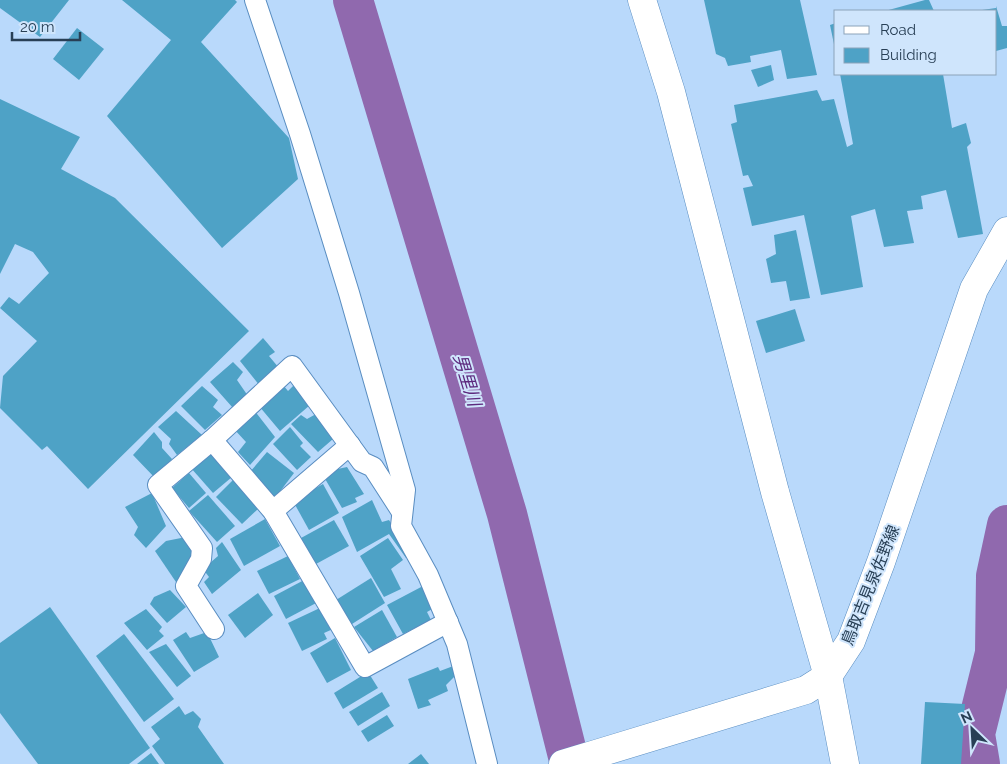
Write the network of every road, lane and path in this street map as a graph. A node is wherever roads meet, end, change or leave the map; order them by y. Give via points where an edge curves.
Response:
1 (255, 0) edge
2 (642, 0) edge
3 (1007, 232) edge
4 (212, 440) junction
5 (350, 445) junction
6 (273, 511) junction
7 (402, 512) junction
8 (448, 622) junction
9 (214, 629) dead end
10 (817, 683) junction
11 (487, 764) edge
12 (563, 764) edge
13 (845, 764) edge

1 - 7 street via 300,134 406,490
2 - 10 main road via 671,92 775,492
3 - 10 main road, 鳥取吉見泉佐野線 via 974,289 851,641
4 - 5 street via 292,366
4 - 6 street
4 - 9 street via 158,485 202,548 202,559 186,586
5 - 6 street
5 - 7 street via 362,462 372,467
6 - 8 street via 365,667
7 - 8 street via 400,526 428,576
8 - 11 street via 473,700
10 - 12 main road
10 - 13 main road

